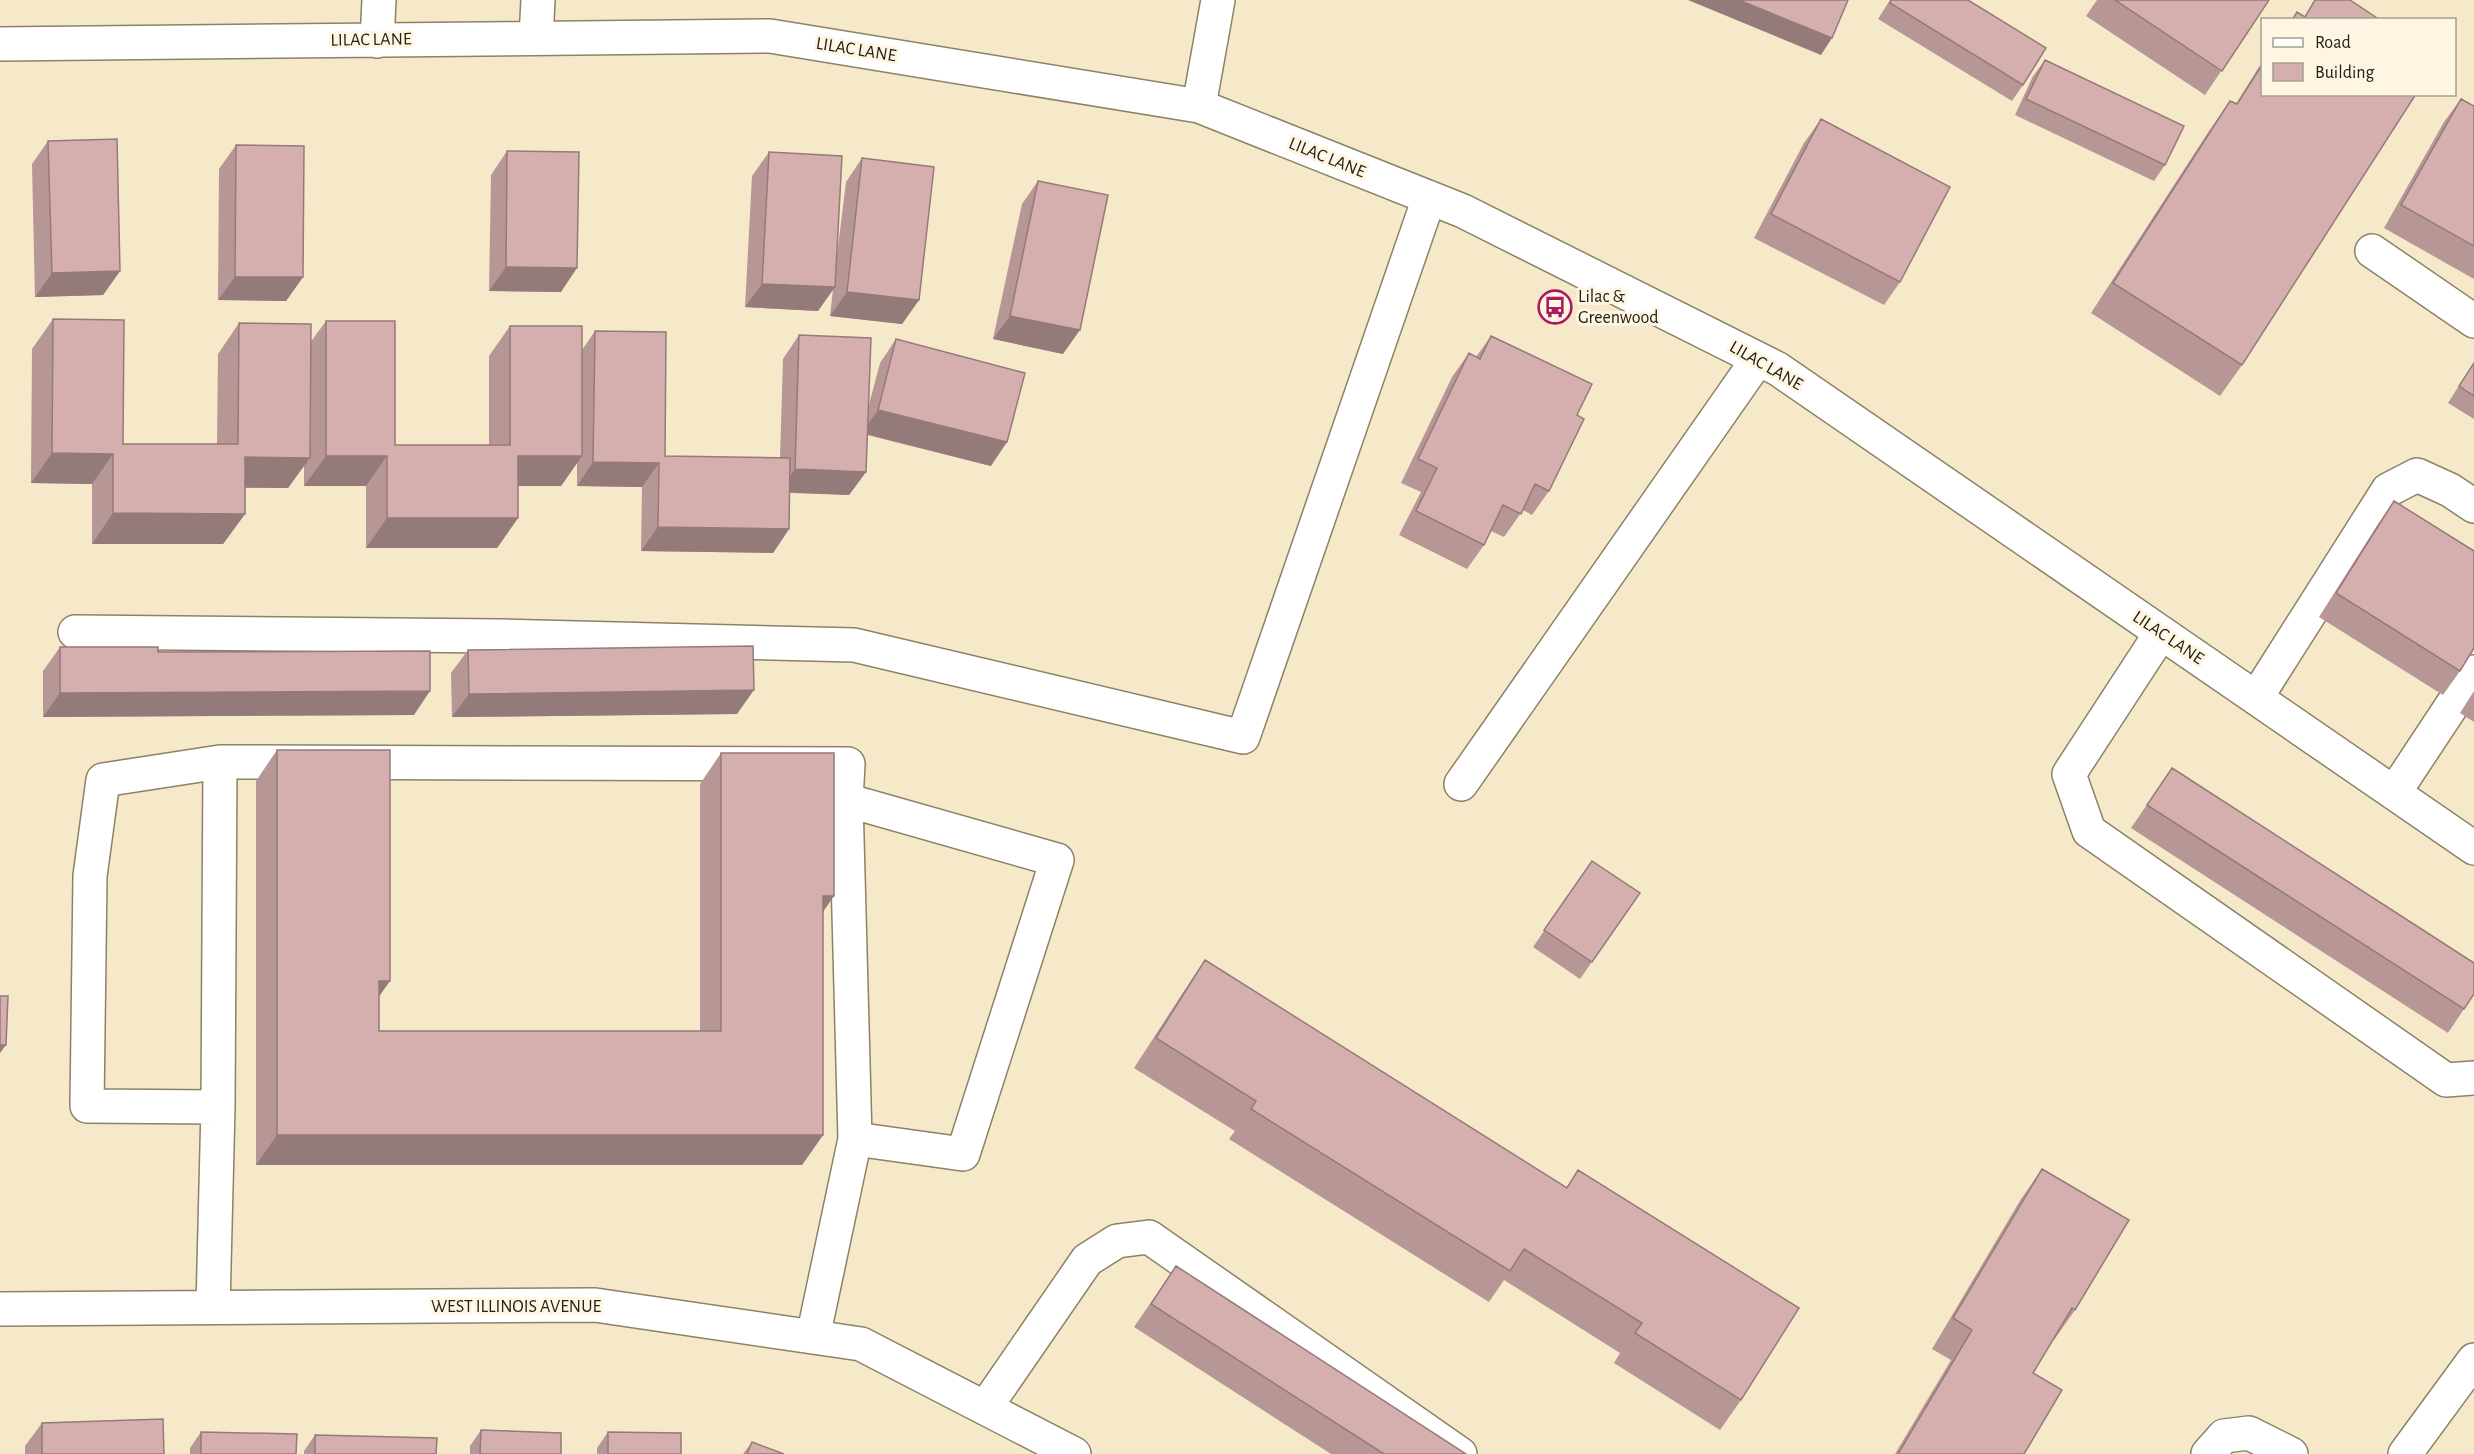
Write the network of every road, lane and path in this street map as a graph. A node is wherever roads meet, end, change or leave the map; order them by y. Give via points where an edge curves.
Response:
1 (379, 0) edge
2 (538, 0) edge
3 (1218, 0) edge
4 (536, 38) junction
5 (377, 40) junction
6 (0, 44) edge
7 (1200, 106) junction
8 (1429, 198) junction
9 (2372, 251) dead end
10 (2474, 321) edge
11 (1758, 359) junction
12 (2474, 506) edge
13 (75, 632) dead end
14 (2161, 633) junction
15 (2474, 672) edge
16 (2256, 698) junction
17 (220, 762) junction
18 (1461, 784) dead end
19 (2394, 793) junction
20 (846, 800) junction
21 (2474, 848) edge
22 (2474, 1078) edge
23 (218, 1107) junction
24 (855, 1139) junction
25 (213, 1307) junction
26 (0, 1309) edge
27 (813, 1337) junction
28 (2474, 1360) edge
29 (985, 1408) junction
30 (1074, 1454) edge
31 (1460, 1454) edge
32 (2208, 1454) edge
33 (2291, 1454) edge
34 (2405, 1454) edge

1 - 5 street
2 - 4 street
3 - 7 street
4 - 5 street, LILAC LANE
4 - 7 street, LILAC LANE via 770,36
5 - 6 street, LILAC LANE
7 - 8 street, LILAC LANE
8 - 11 street, LILAC LANE via 1463,211
8 - 13 street via 1243,737 854,645 513,636
9 - 10 street
11 - 14 street, LILAC LANE
11 - 18 street
12 - 16 street via 2417,475 2388,490
14 - 16 street, LILAC LANE
14 - 22 street via 2068,774 2089,831 2446,1080
15 - 19 street
16 - 19 street, LILAC LANE
17 - 20 street via 848,764
17 - 23 street
17 - 23 street via 104,780 90,876 87,1095 87,1106
19 - 21 street, LILAC LANE
20 - 24 street
20 - 24 street via 1057,860 963,1154
23 - 25 street
24 - 27 street
25 - 26 street, WEST ILLINOIS AVENUE
25 - 27 street, WEST ILLINOIS AVENUE via 595,1305
27 - 29 street, WEST ILLINOIS AVENUE via 861,1344
28 - 34 street
29 - 30 street, WEST ILLINOIS AVENUE
29 - 31 street via 1087,1260 1118,1240 1149,1237
32 - 33 street via 2224,1436 2249,1433

